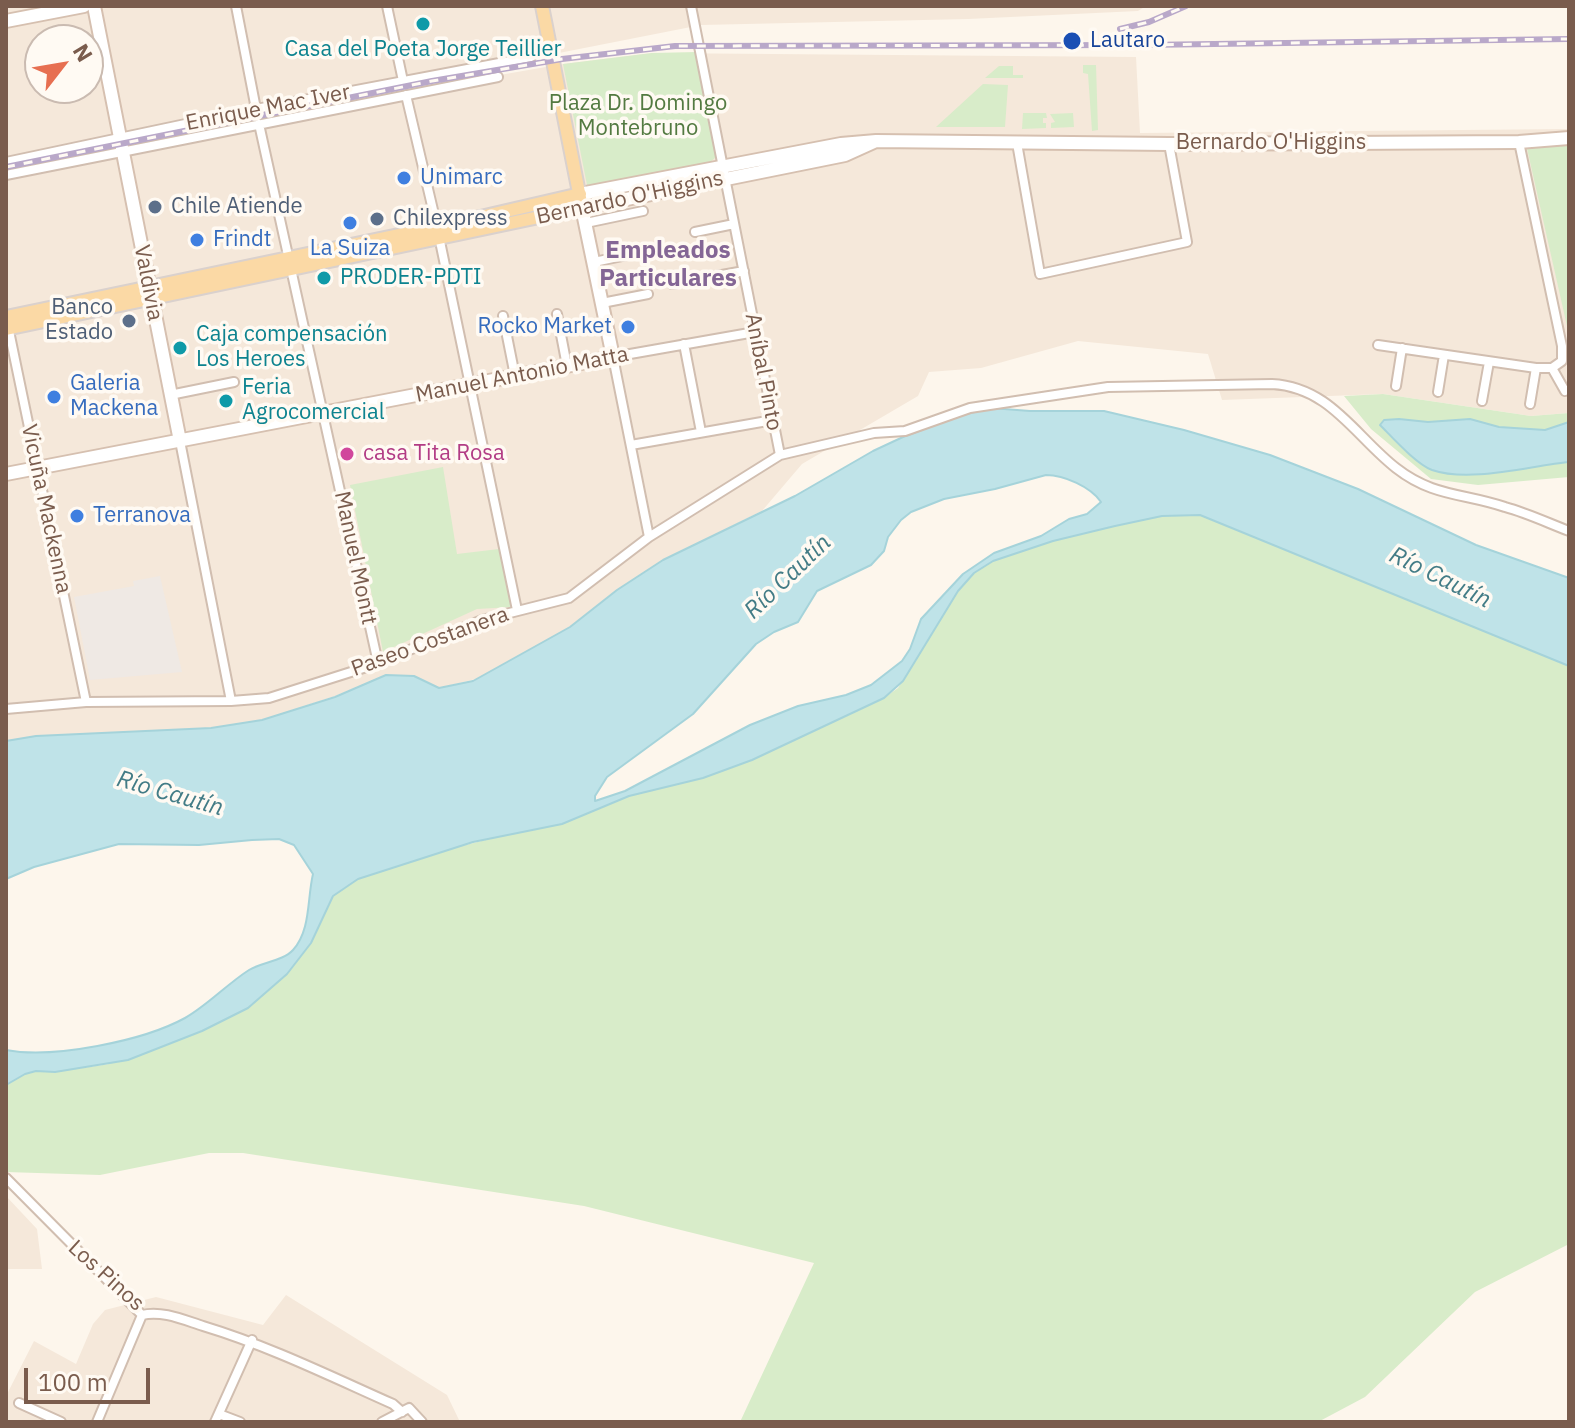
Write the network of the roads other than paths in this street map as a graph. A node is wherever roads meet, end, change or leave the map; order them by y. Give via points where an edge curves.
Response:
1 (84, 6) edge
2 (94, 6) edge
3 (236, 6) edge
4 (387, 6) edge
5 (542, 6) edge
6 (691, 6) edge
7 (6, 21) edge
8 (531, 57) dead end
9 (498, 77) dead end
10 (403, 81) junction
11 (406, 95) junction
12 (256, 109) junction
13 (259, 124) junction
14 (120, 138) junction
15 (1569, 138) edge
16 (1519, 142) junction
17 (1017, 143) junction
18 (1169, 144) junction
19 (123, 153) junction
20 (6, 162) edge
21 (724, 172) junction
22 (6, 175) edge
23 (580, 194) junction
24 (582, 208) junction
25 (643, 211) dead end
26 (586, 223) junction
27 (734, 224) junction
28 (438, 232) junction
29 (695, 232) dead end
30 (637, 253) dead end
31 (594, 262) junction
32 (290, 264) junction
33 (744, 271) junction
34 (672, 284) dead end
35 (150, 292) junction
36 (648, 294) dead end
37 (602, 303) junction
38 (557, 314) dead end
39 (503, 316) dead end
40 (7, 323) edge
41 (755, 332) junction
42 (684, 344) junction
43 (1378, 345) dead end
44 (1402, 348) junction
45 (1566, 349) edge
46 (1444, 355) junction
47 (613, 357) junction
48 (1489, 362) junction
49 (567, 366) junction
50 (1536, 368) junction
51 (1552, 368) junction
52 (515, 376) junction
53 (234, 382) dead end
54 (471, 385) junction
55 (1396, 386) dead end
56 (1565, 391) dead end
57 (1438, 392) dead end
58 (170, 395) junction
59 (1482, 401) dead end
60 (1530, 404) dead end
61 (323, 414) junction
62 (773, 420) junction
63 (701, 432) junction
64 (180, 441) junction
65 (631, 445) junction
66 (780, 455) junction
67 (38, 468) junction
68 (6, 474) edge
69 (1569, 531) edge
70 (649, 537) junction
71 (517, 610) junction
72 (378, 663) junction
73 (231, 701) junction
74 (86, 702) junction
75 (6, 709) edge
76 (6, 1178) edge
77 (142, 1315) junction
78 (252, 1340) junction
79 (19, 1403) dead end
80 (405, 1410) junction
81 (217, 1418) edge
82 (61, 1422) edge
83 (97, 1422) edge
84 (240, 1422) edge
85 (382, 1422) edge
86 (422, 1422) edge

1 - 7 street
2 - 14 street, Valdivia
3 - 12 street
4 - 10 street
5 - 23 main road
6 - 21 street, Aníbal Pinto
8 - 10 street, Enrique Mac Iver
9 - 11 street, Enrique Mac Iver
10 - 12 street, Enrique Mac Iver
11 - 13 street, Enrique Mac Iver
11 - 28 street
12 - 14 street, Enrique Mac Iver
13 - 19 street, Enrique Mac Iver
13 - 32 street, Manuel Montt
14 - 19 street, Valdivia
14 - 20 street, Enrique Mac Iver
15 - 16 street, Bernardo O'Higgins
16 - 18 street, Bernardo O'Higgins
16 - 45 street
17 - 18 street, Bernardo O'Higgins
17 - 18 street via 1040,274 1187,242
17 - 21 street, Bernardo O'Higgins via 841,144
19 - 22 street, Enrique Mac Iver
19 - 35 street, Valdivia
21 - 23 street, Bernardo O'Higgins
21 - 24 street, Bernardo O'Higgins
21 - 27 street, Aníbal Pinto
23 - 24 main road
23 - 28 main road, Bernardo O'Higgins
24 - 26 street
24 - 28 main road, Bernardo O'Higgins
25 - 26 street
26 - 31 street
27 - 29 street
27 - 33 street, Aníbal Pinto
28 - 32 main road, Bernardo O'Higgins
28 - 54 street
30 - 31 street
31 - 37 street
32 - 35 main road, Bernardo O'Higgins
32 - 61 street, Manuel Montt
33 - 34 street
33 - 41 street, Aníbal Pinto
35 - 40 main road, Bernardo O'Higgins
35 - 58 street, Valdivia
36 - 37 street
37 - 47 street
38 - 49 street
39 - 52 street
40 - 67 street, Vicuña Mackenna
41 - 42 street, Manuel Antonio Matta
41 - 62 street, Aníbal Pinto
42 - 47 street, Manuel Antonio Matta
42 - 63 street
43 - 44 street
44 - 46 street
44 - 55 street
45 - 51 street
46 - 48 street
46 - 57 street
47 - 49 street, Manuel Antonio Matta
47 - 65 street
48 - 50 street
48 - 59 street
49 - 52 street, Manuel Antonio Matta
50 - 51 street
50 - 60 street
51 - 56 street
52 - 54 street, Manuel Antonio Matta
53 - 58 street
54 - 61 street, Manuel Antonio Matta
54 - 71 street
58 - 64 street, Valdivia
61 - 64 street, Manuel Antonio Matta
61 - 72 street, Manuel Montt
62 - 63 street
62 - 66 street, Aníbal Pinto
63 - 65 street
64 - 67 street, Manuel Antonio Matta
64 - 73 street, Valdivia
65 - 70 street
66 - 69 street, Paseo Costanera via 905,431 970,408 1108,387 1281,384 1325,401 1385,459 1429,489 1504,506
66 - 70 street, Paseo Costanera
67 - 68 street, Manuel Antonio Matta
67 - 74 street, Vicuña Mackenna
70 - 71 street, Paseo Costanera via 569,598
71 - 72 street, Paseo Costanera
72 - 73 street, Paseo Costanera via 269,698
73 - 74 street, Paseo Costanera
74 - 75 street, Paseo Costanera
76 - 77 street, Los Pinos
77 - 78 street, Los Pinos via 173,1317
77 - 83 street
78 - 80 street, Los Pinos
78 - 81 street
79 - 82 street
80 - 85 street
80 - 86 street, Los Pinos
81 - 84 street

